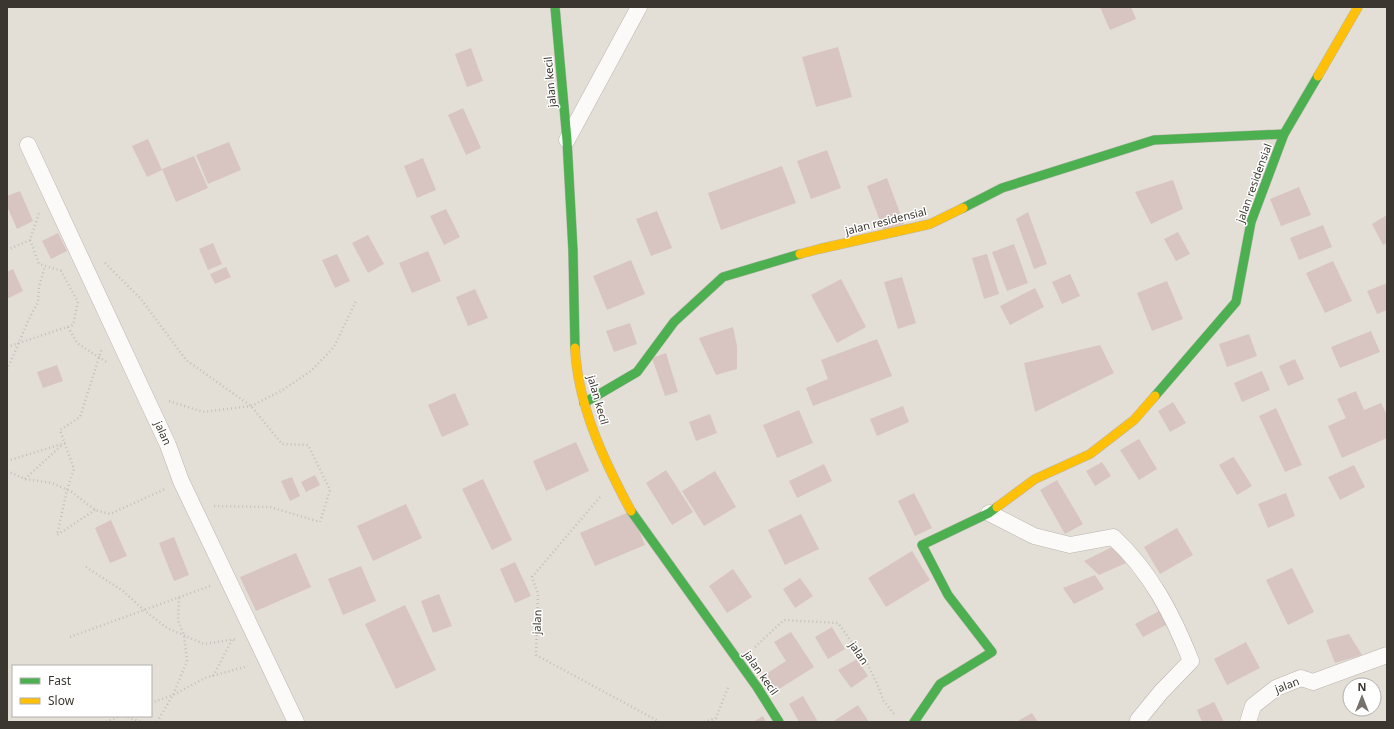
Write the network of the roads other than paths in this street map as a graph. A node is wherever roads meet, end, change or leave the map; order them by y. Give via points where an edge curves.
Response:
1 (555, 7) edge
2 (639, 7) edge
3 (1358, 7) edge
4 (1284, 134) junction
5 (567, 140) junction
6 (28, 145) dead end
7 (584, 403) junction
8 (989, 513) junction
9 (1387, 655) edge
10 (1137, 721) edge
11 (296, 722) edge
12 (779, 722) edge
13 (914, 722) edge
14 (1248, 722) edge

1 - 5 street, jalan kecil
2 - 5 street
3 - 4 street
4 - 7 street, jalan residensial via 1154,140 1002,188 930,224 819,249 723,277 674,322 636,372
4 - 8 street, jalan residensial via 1251,222 1236,302 1134,420 1090,454 1035,478
5 - 7 street, jalan kecil via 575,350 578,384
6 - 11 street, jalan via 168,445 181,481
7 - 12 street, jalan kecil via 587,416 631,511 757,687
8 - 10 street via 1034,536 1070,545 1113,537 1127,550 1155,587 1178,628 1191,661
8 - 13 street, jalan residensial via 922,545 948,595 992,652 940,684
9 - 14 street, jalan via 1313,682 1301,678 1276,688 1253,706

